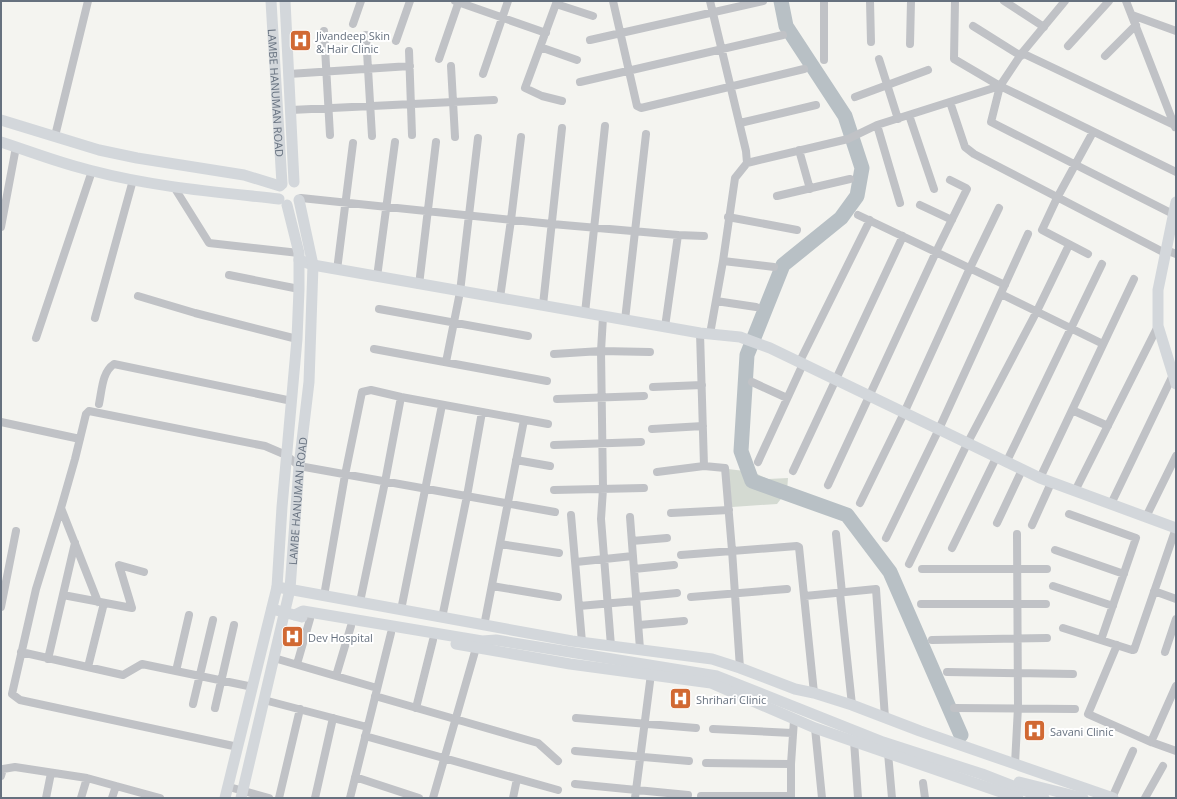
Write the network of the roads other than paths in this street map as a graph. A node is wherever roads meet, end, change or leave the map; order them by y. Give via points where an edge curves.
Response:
1 (88, 1) edge
2 (271, 1) edge
3 (285, 1) edge
4 (361, 1) edge
5 (410, 1) edge
6 (458, 1) edge
7 (508, 1) edge
8 (613, 1) edge
9 (710, 1) edge
10 (763, 1) edge
11 (824, 1) edge
12 (870, 1) edge
13 (910, 1) edge
14 (955, 1) edge
15 (1004, 1) edge
16 (1066, 1) edge
17 (1109, 1) edge
18 (1126, 1) edge
19 (557, 2) edge
20 (713, 13) junction
21 (593, 16) dead end
22 (1132, 16) junction
23 (503, 17) junction
24 (353, 24) dead end
25 (1136, 25) junction
26 (973, 26) dead end
27 (1044, 27) junction
28 (324, 31) dead end
29 (1176, 31) edge
30 (546, 33) junction
31 (366, 34) dead end
32 (620, 34) junction
33 (783, 35) dead end
34 (590, 40) dead end
35 (396, 41) dead end
36 (871, 42) dead end
37 (910, 44) dead end
38 (1068, 46) dead end
39 (540, 47) junction
40 (721, 49) junction
41 (409, 51) dead end
42 (1021, 54) junction
43 (1105, 56) dead end
44 (439, 59) dead end
45 (879, 59) dead end
46 (577, 60) dead end
47 (824, 60) dead end
48 (410, 66) junction
49 (451, 66) dead end
50 (368, 69) junction
51 (804, 69) dead end
52 (629, 70) junction
53 (928, 70) dead end
54 (326, 72) junction
55 (289, 74) junction
56 (483, 74) dead end
57 (580, 82) dead end
58 (887, 85) junction
59 (1000, 86) junction
60 (730, 87) junction
61 (855, 97) dead end
62 (494, 100) dead end
63 (562, 101) dead end
64 (454, 102) junction
65 (950, 102) junction
66 (411, 104) junction
67 (816, 105) dead end
68 (370, 106) junction
69 (329, 108) junction
70 (291, 110) junction
71 (909, 115) junction
72 (898, 119) junction
73 (1, 120) edge
74 (740, 123) junction
75 (877, 125) junction
76 (605, 126) dead end
77 (1175, 127) edge
78 (562, 128) dead end
79 (1093, 132) junction
80 (646, 134) dead end
81 (330, 135) dead end
82 (412, 135) dead end
83 (55, 136) junction
84 (372, 136) dead end
85 (455, 137) dead end
86 (521, 137) dead end
87 (478, 138) dead end
88 (1, 142) edge
89 (394, 142) dead end
90 (436, 142) dead end
91 (353, 143) dead end
92 (16, 147) junction
93 (799, 150) junction
94 (747, 163) junction
95 (1076, 164) junction
96 (92, 171) junction
97 (1176, 172) edge
98 (850, 179) dead end
99 (133, 180) junction
100 (950, 180) dead end
101 (294, 182) junction
102 (281, 185) junction
103 (174, 187) junction
104 (810, 189) junction
105 (934, 190) dead end
106 (777, 196) dead end
107 (1057, 198) junction
108 (300, 199) junction
109 (283, 202) junction
110 (1176, 202) edge
111 (345, 203) junction
112 (900, 203) dead end
113 (920, 205) dead end
114 (386, 207) junction
115 (999, 208) dead end
116 (429, 211) junction
117 (858, 214) dead end
118 (1173, 214) junction
119 (469, 216) junction
120 (728, 217) junction
121 (511, 220) junction
122 (870, 220) junction
123 (952, 220) junction
124 (552, 224) junction
125 (1, 227) edge
126 (595, 227) junction
127 (797, 230) dead end
128 (635, 231) junction
129 (1028, 234) dead end
130 (678, 235) junction
131 (704, 236) dead end
132 (903, 236) junction
133 (1069, 245) junction
134 (936, 252) junction
135 (1169, 252) edge
136 (1088, 254) dead end
137 (299, 256) junction
138 (723, 261) junction
139 (1102, 264) dead end
140 (313, 266) junction
141 (774, 267) dead end
142 (970, 268) junction
143 (337, 270) junction
144 (228, 274) dead end
145 (377, 277) junction
146 (1134, 279) dead end
147 (419, 285) junction
148 (1005, 285) junction
149 (299, 289) junction
150 (460, 292) junction
151 (1001, 294) junction
152 (138, 296) dead end
153 (500, 298) junction
154 (716, 301) junction
155 (543, 305) junction
156 (756, 307) dead end
157 (379, 309) dead end
158 (1037, 311) junction
159 (585, 313) junction
160 (603, 317) junction
161 (95, 318) dead end
162 (626, 320) junction
163 (453, 323) junction
164 (1158, 326) junction
165 (665, 327) junction
166 (1071, 328) junction
167 (705, 334) junction
168 (528, 336) dead end
169 (36, 338) dead end
170 (297, 338) junction
171 (1103, 344) junction
172 (374, 349) dead end
173 (601, 351) junction
174 (650, 352) dead end
175 (554, 354) dead end
176 (446, 362) junction
177 (801, 364) junction
178 (1174, 373) edge
179 (836, 380) junction
180 (547, 381) dead end
181 (752, 382) dead end
182 (702, 385) junction
183 (653, 387) dead end
184 (644, 396) dead end
185 (870, 396) junction
186 (401, 397) junction
187 (603, 397) junction
188 (787, 398) junction
189 (557, 399) dead end
190 (292, 401) junction
191 (99, 404) dead end
192 (442, 405) junction
193 (1072, 410) junction
194 (482, 412) junction
195 (904, 413) junction
196 (524, 420) junction
197 (1, 422) edge
198 (548, 424) dead end
199 (703, 426) junction
200 (1108, 426) junction
201 (652, 429) dead end
202 (939, 429) junction
203 (80, 439) junction
204 (603, 442) junction
205 (641, 442) dead end
206 (967, 444) junction
207 (554, 445) dead end
208 (286, 455) junction
209 (1176, 456) edge
210 (996, 458) junction
211 (516, 460) junction
212 (758, 462) dead end
213 (1006, 463) junction
214 (300, 466) junction
215 (550, 466) dead end
216 (704, 466) junction
217 (1022, 470) junction
218 (793, 471) dead end
219 (657, 472) dead end
220 (345, 475) junction
221 (1040, 478) junction
222 (385, 482) junction
223 (1051, 483) junction
224 (828, 485) dead end
225 (644, 488) dead end
226 (426, 489) junction
227 (603, 489) junction
228 (554, 490) dead end
229 (1075, 491) junction
230 (467, 496) junction
231 (508, 503) junction
232 (860, 503) dead end
233 (1111, 504) junction
234 (61, 508) junction
235 (729, 510) junction
236 (555, 512) dead end
237 (671, 513) dead end
238 (1069, 514) dead end
239 (571, 515) dead end
240 (630, 517) dead end
241 (1146, 517) junction
242 (997, 523) dead end
243 (1032, 525) dead end
244 (1176, 528) edge
245 (16, 531) dead end
246 (836, 534) dead end
247 (1017, 534) dead end
248 (666, 538) dead end
249 (886, 538) dead end
250 (632, 541) junction
251 (75, 543) junction
252 (500, 544) junction
253 (952, 548) dead end
254 (732, 550) junction
255 (1055, 550) dead end
256 (559, 553) dead end
257 (681, 555) dead end
258 (633, 556) junction
259 (605, 560) junction
260 (576, 562) junction
261 (908, 564) dead end
262 (674, 565) dead end
263 (634, 569) junction
264 (922, 569) dead end
265 (1016, 569) junction
266 (1047, 569) dead end
267 (144, 572) dead end
268 (1124, 574) junction
269 (4, 577) edge
270 (492, 586) junction
271 (1053, 586) dead end
272 (277, 587) junction
273 (786, 589) dead end
274 (292, 590) junction
275 (1154, 592) junction
276 (677, 593) dead end
277 (735, 593) junction
278 (841, 593) junction
279 (63, 595) junction
280 (324, 596) junction
281 (805, 596) junction
282 (558, 597) dead end
283 (691, 597) dead end
284 (636, 599) junction
285 (1176, 599) edge
286 (360, 602) junction
287 (101, 603) junction
288 (609, 603) junction
289 (921, 604) dead end
290 (1017, 604) junction
291 (1046, 604) dead end
292 (579, 606) junction
293 (1113, 606) junction
294 (1, 607) edge
295 (272, 609) junction
296 (401, 610) junction
297 (290, 614) junction
298 (189, 615) dead end
299 (442, 618) junction
300 (310, 619) junction
301 (1176, 619) edge
302 (213, 620) dead end
303 (684, 621) dead end
304 (234, 625) dead end
305 (639, 625) junction
306 (351, 626) junction
307 (484, 626) junction
308 (1063, 628) dead end
309 (391, 633) junction
310 (1018, 638) junction
311 (1047, 638) dead end
312 (434, 640) junction
313 (496, 640) junction
314 (932, 640) dead end
315 (1101, 640) junction
316 (582, 642) junction
317 (1117, 645) junction
318 (611, 646) junction
319 (476, 648) junction
320 (640, 650) junction
321 (21, 652) junction
322 (1165, 652) dead end
323 (274, 658) junction
324 (48, 659) junction
325 (297, 664) junction
326 (88, 667) junction
327 (740, 668) junction
328 (176, 671) junction
329 (947, 672) dead end
330 (1018, 673) junction
331 (651, 674) junction
332 (1073, 674) dead end
333 (200, 675) junction
334 (336, 676) junction
335 (221, 680) junction
336 (1176, 686) edge
337 (253, 687) junction
338 (377, 688) junction
339 (794, 690) junction
340 (814, 693) junction
341 (375, 696) junction
342 (264, 700) junction
343 (193, 704) dead end
344 (789, 704) junction
345 (852, 705) junction
346 (1018, 707) junction
347 (215, 708) dead end
348 (416, 708) junction
349 (954, 708) dead end
350 (1074, 708) dead end
351 (300, 709) junction
352 (333, 718) junction
353 (576, 718) dead end
354 (789, 718) junction
355 (885, 718) junction
356 (455, 720) junction
357 (644, 724) junction
358 (367, 728) junction
359 (696, 728) dead end
360 (815, 728) junction
361 (713, 729) dead end
362 (792, 733) junction
363 (365, 736) junction
364 (854, 741) junction
365 (1151, 742) junction
366 (238, 747) junction
367 (575, 751) dead end
368 (1133, 751) dead end
369 (1176, 752) edge
370 (888, 754) junction
371 (641, 757) junction
372 (444, 759) junction
373 (558, 761) dead end
374 (688, 761) dead end
375 (706, 763) dead end
376 (791, 764) junction
377 (1015, 764) junction
378 (1163, 766) dead end
379 (2, 771) edge
380 (52, 772) junction
381 (982, 774) junction
382 (355, 777) junction
383 (86, 778) junction
384 (517, 779) junction
385 (923, 783) dead end
386 (575, 784) dead end
387 (116, 786) junction
388 (228, 787) junction
389 (558, 790) dead end
390 (242, 794) edge
391 (636, 794) edge
392 (688, 795) dead end
393 (148, 796) edge
394 (701, 796) dead end
395 (791, 797) edge
396 (46, 798) edge
397 (81, 798) edge
398 (112, 798) edge
399 (160, 798) edge
400 (225, 798) edge
401 (269, 798) edge
402 (279, 798) edge
403 (315, 798) edge
404 (350, 798) edge
405 (420, 798) edge
406 (433, 798) edge
407 (513, 798) edge
408 (822, 798) edge
409 (858, 798) edge
410 (892, 798) edge
411 (925, 798) edge
412 (1018, 798) edge
413 (1044, 798) edge
414 (1083, 798) edge
415 (1112, 798) edge
416 (1145, 798) edge

1 - 83 street
2 - 102 main road, LAMBE HANUMAN ROAD
3 - 55 main road, LAMBE HANUMAN ROAD
4 - 24 street
5 - 35 street
6 - 23 street
6 - 44 street
7 - 23 street
8 - 32 street
9 - 20 street
10 - 20 street
11 - 47 street
12 - 36 street
13 - 37 street
14 - 59 street via 954,59
15 - 27 street
16 - 27 street
17 - 38 street
18 - 22 street
19 - 21 street
19 - 30 street
20 - 32 street
20 - 40 street
22 - 25 street
22 - 29 street
23 - 30 street
23 - 56 street
25 - 43 street
25 - 77 street
26 - 42 street
27 - 42 street
28 - 54 street
30 - 39 street
31 - 50 street
32 - 34 street
32 - 52 street
33 - 40 street
39 - 46 street
39 - 63 street via 525,88
40 - 52 street
40 - 60 street
41 - 48 street
42 - 59 street
42 - 77 street
45 - 58 street
48 - 50 street
48 - 66 street
49 - 64 street
50 - 54 street
50 - 68 street
51 - 60 street
52 - 57 street
52 - 60 street via 637,106 641,108
53 - 58 street
54 - 55 street
54 - 69 street
55 - 70 main road, LAMBE HANUMAN ROAD
58 - 61 street
58 - 72 street
59 - 65 street
59 - 79 street
59 - 95 street via 991,122
60 - 74 street
62 - 64 street
64 - 66 street
64 - 85 street
65 - 71 street
65 - 107 street via 965,148
66 - 68 street
66 - 82 street
67 - 74 street
68 - 69 street
68 - 84 street
69 - 70 street
69 - 81 street
70 - 101 main road, LAMBE HANUMAN ROAD
71 - 72 street
71 - 105 street
72 - 75 street
73 - 83 main road
74 - 94 street
75 - 93 street via 848,139
75 - 112 street
76 - 126 street
78 - 124 street
79 - 95 street
79 - 97 street
80 - 128 street
83 - 102 main road via 99,150 244,174
86 - 121 street
87 - 119 street
88 - 92 main road
89 - 114 street
90 - 116 street
91 - 111 street
92 - 96 main road
92 - 125 street
93 - 94 street
93 - 104 street
94 - 120 street via 735,178
95 - 107 street
95 - 118 street
96 - 99 main road
96 - 169 street
98 - 104 street
99 - 103 main road
99 - 161 street
100 - 123 street via 967,189
101 - 102 main road via 288,181
101 - 108 main road via 301,188
102 - 109 main road via 278,193
103 - 109 main road
103 - 137 street via 209,242
104 - 106 street
107 - 133 street via 1043,231
107 - 135 street
108 - 109 main road via 294,204
108 - 111 street
108 - 140 main road, LAMBE HANUMAN ROAD
109 - 137 main road, LAMBE HANUMAN ROAD
110 - 118 main road
111 - 114 street
111 - 143 street
113 - 123 street
114 - 116 street
114 - 145 street
115 - 142 street
116 - 119 street
116 - 147 street
117 - 122 street
118 - 135 main road
119 - 121 street
119 - 150 street
120 - 127 street
120 - 138 street
121 - 124 street
121 - 153 street
122 - 132 street
122 - 177 street
123 - 134 street
124 - 126 street
124 - 155 street
126 - 128 street
126 - 159 street
128 - 130 street
128 - 162 street
129 - 148 street
130 - 131 street
130 - 165 street
132 - 134 street
132 - 179 street
133 - 136 street
133 - 158 street
134 - 142 street
134 - 185 street
135 - 164 main road via 1158,290
137 - 140 main road
137 - 149 main road, LAMBE HANUMAN ROAD
138 - 141 street
138 - 154 street
139 - 166 street
140 - 143 main road
140 - 214 main road, LAMBE HANUMAN ROAD via 309,382
142 - 148 street
142 - 195 street
143 - 145 main road
144 - 149 street
145 - 147 main road
146 - 171 street
147 - 150 main road
148 - 151 street
149 - 170 main road, LAMBE HANUMAN ROAD
150 - 153 main road
150 - 163 street
151 - 158 street
151 - 202 street
152 - 170 street via 194,313
153 - 155 main road
154 - 156 street
154 - 167 street
155 - 159 main road
157 - 163 street
158 - 166 street
158 - 206 street
159 - 160 main road
160 - 162 main road
160 - 173 street
162 - 165 main road
163 - 168 street
163 - 176 street
164 - 178 main road
164 - 200 street
165 - 167 main road
166 - 171 street
166 - 213 street
167 - 177 main road via 740,337 770,348
167 - 182 street
170 - 190 main road, LAMBE HANUMAN ROAD
171 - 193 street
172 - 176 street
173 - 174 street
173 - 175 street
173 - 187 street
176 - 180 street
177 - 179 main road
177 - 188 street
178 - 233 street
179 - 185 main road
179 - 218 street
181 - 188 street
182 - 183 street
182 - 199 street
184 - 187 street
185 - 195 main road
185 - 224 street
186 - 192 street
186 - 220 street via 370,390 362,392
186 - 222 street
187 - 189 street
187 - 204 street
188 - 212 street
190 - 191 street via 114,364 105,375
190 - 208 main road, LAMBE HANUMAN ROAD
192 - 194 street
192 - 226 street
193 - 200 street
193 - 221 street
194 - 196 street
194 - 230 street
195 - 202 main road
195 - 232 street
196 - 198 street
196 - 211 street
197 - 203 street
199 - 201 street
199 - 216 street
200 - 229 street
202 - 206 main road
202 - 249 street
203 - 208 street via 89,411 265,446
203 - 234 street
204 - 205 street
204 - 207 street
204 - 227 street
206 - 210 main road
206 - 261 street
208 - 214 street
208 - 272 main road, LAMBE HANUMAN ROAD
209 - 241 street
210 - 213 main road
210 - 253 street
211 - 215 street
211 - 231 street
213 - 217 main road
214 - 220 street
214 - 274 main road, LAMBE HANUMAN ROAD
216 - 219 street
216 - 235 street via 725,468
217 - 221 main road
217 - 242 street
220 - 222 street
220 - 280 street
221 - 223 main road
222 - 226 street
222 - 286 street
223 - 229 main road
223 - 243 street
225 - 227 street
226 - 230 street
226 - 296 street
227 - 228 street
227 - 259 street via 601,519
229 - 233 main road
230 - 231 street
230 - 299 street
231 - 236 street
231 - 252 street
233 - 241 main road
234 - 251 street
234 - 321 street via 36,589
235 - 237 street
235 - 254 street
238 - 268 street via 1136,538
239 - 260 street
240 - 250 street
241 - 244 main road
244 - 275 street
245 - 269 street
246 - 278 street
247 - 265 street
248 - 250 street
250 - 258 street
251 - 279 street
251 - 287 street
252 - 256 street
252 - 270 street
254 - 257 street
254 - 277 street
254 - 281 street via 798,546
255 - 268 street
258 - 259 street
258 - 263 street
259 - 260 street
259 - 288 street
260 - 292 street
262 - 263 street
263 - 284 street
264 - 265 street
265 - 266 street
265 - 290 street
267 - 287 street via 119,565 132,608
268 - 293 street
269 - 294 street
270 - 282 street
270 - 307 street
271 - 293 street
272 - 274 main road
272 - 295 main road, LAMBE HANUMAN ROAD
273 - 277 street
274 - 280 main road
274 - 297 main road, LAMBE HANUMAN ROAD
274 - 313 main road via 307,600 483,633
275 - 285 street
275 - 317 street via 1134,650
276 - 284 street
277 - 283 street
277 - 327 street
278 - 281 street
278 - 345 street
278 - 355 street via 877,590
279 - 287 street
279 - 324 street
280 - 286 main road
281 - 340 street
284 - 288 street
284 - 305 street
286 - 296 main road
287 - 326 street
288 - 292 street
288 - 318 street
289 - 290 street
290 - 291 street
290 - 310 street
292 - 316 street
293 - 315 street
295 - 297 main road
295 - 337 main road, LAMBE HANUMAN ROAD
296 - 299 main road
297 - 300 main road
297 - 313 main road via 303,611 482,641
297 - 323 main road, LAMBE HANUMAN ROAD
298 - 328 street
299 - 307 main road
300 - 306 main road
300 - 325 street
301 - 322 street
302 - 333 street
303 - 305 street
304 - 335 street
305 - 320 street
306 - 309 main road
306 - 334 street
307 - 316 main road
308 - 315 street
309 - 312 main road
309 - 338 street
310 - 311 street
310 - 314 street
310 - 330 street
312 - 319 main road
312 - 348 street
313 - 344 main road via 710,674
315 - 317 street
316 - 318 main road
317 - 365 street via 1088,714
318 - 320 main road
319 - 331 main road via 570,664
319 - 356 street
320 - 327 main road via 712,659
321 - 324 street
321 - 366 street via 12,694 20,700
323 - 325 street
323 - 342 main road, LAMBE HANUMAN ROAD
324 - 326 street
325 - 334 street
326 - 328 street via 123,675 142,664
327 - 339 main road
328 - 333 street
329 - 330 street
330 - 332 street
330 - 346 street
331 - 354 main road via 711,683
331 - 357 street
333 - 335 street
333 - 343 street
334 - 338 street
335 - 337 street
335 - 347 street
336 - 365 street
337 - 366 main road, LAMBE HANUMAN ROAD
338 - 341 street
339 - 340 main road
339 - 344 main road
340 - 345 main road
341 - 348 street
341 - 358 street
342 - 351 street
342 - 390 main road, LAMBE HANUMAN ROAD
344 - 354 main road
344 - 381 main road via 883,742
345 - 355 main road
346 - 349 street
346 - 350 street
346 - 377 street
348 - 356 street
351 - 352 street
351 - 402 street
352 - 358 street
352 - 403 street
353 - 357 street
354 - 360 main road
354 - 362 street
355 - 377 main road
356 - 372 street
356 - 373 street via 538,743
357 - 359 street
357 - 371 street
358 - 363 street
360 - 364 main road
360 - 408 street
361 - 362 street
362 - 376 street
363 - 372 street
363 - 382 street
364 - 370 main road
364 - 409 street
365 - 369 street
366 - 388 main road, LAMBE HANUMAN ROAD
367 - 371 street
368 - 415 street
370 - 410 street
370 - 412 main road
371 - 374 street
371 - 391 street
372 - 384 street
372 - 406 street
375 - 376 street
376 - 395 street
377 - 415 main road
378 - 416 street
379 - 380 street via 15,767
380 - 383 street
380 - 396 street
381 - 413 main road
381 - 414 main road
382 - 404 street
382 - 405 street
383 - 387 street
383 - 397 street
384 - 389 street
384 - 407 street
385 - 411 street
386 - 391 street
387 - 393 street
387 - 398 street
388 - 390 street
388 - 400 main road, LAMBE HANUMAN ROAD
390 - 401 street
391 - 392 street
393 - 399 street
394 - 395 street

